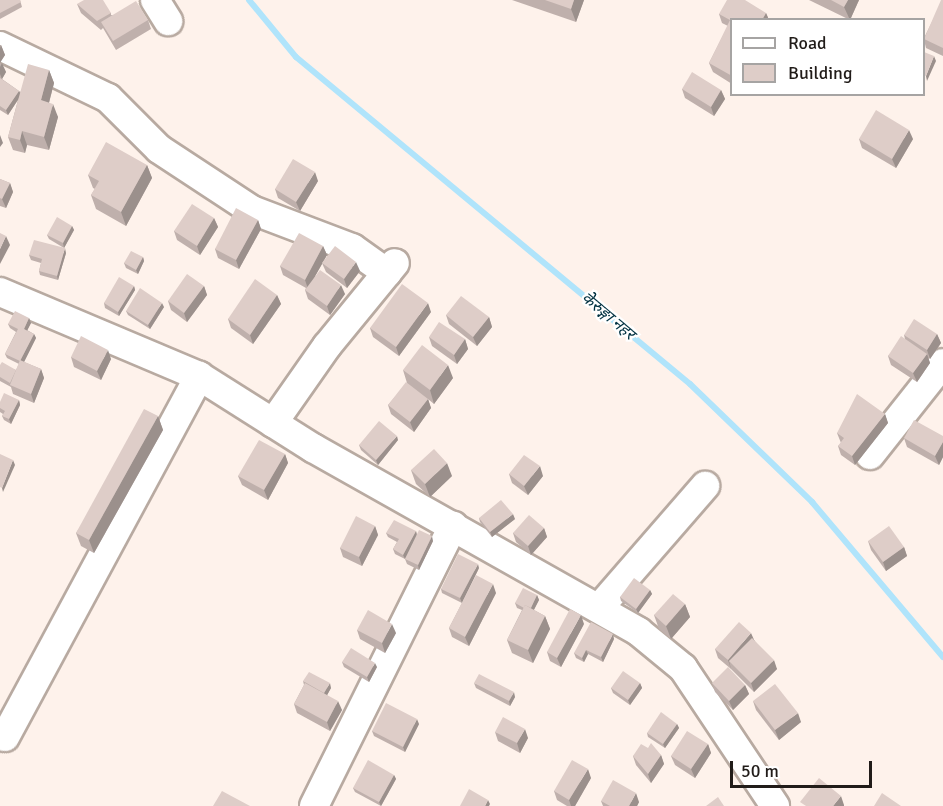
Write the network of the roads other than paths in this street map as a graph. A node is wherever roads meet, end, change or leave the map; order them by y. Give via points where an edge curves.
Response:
1 (0, 46) edge
2 (0, 292) edge
3 (943, 363) edge
4 (199, 376) junction
5 (273, 423) junction
6 (870, 455) dead end
7 (705, 486) dead end
8 (453, 526) junction
9 (599, 608) junction
10 (4, 738) dead end
11 (325, 802) edge
12 (775, 806) edge

1 - 5 street via 108,98 159,149 252,210 352,248 391,268
2 - 4 street
3 - 6 street
4 - 5 street
4 - 10 street
5 - 8 street
7 - 9 street
8 - 9 street
8 - 11 street
9 - 12 street via 682,668

